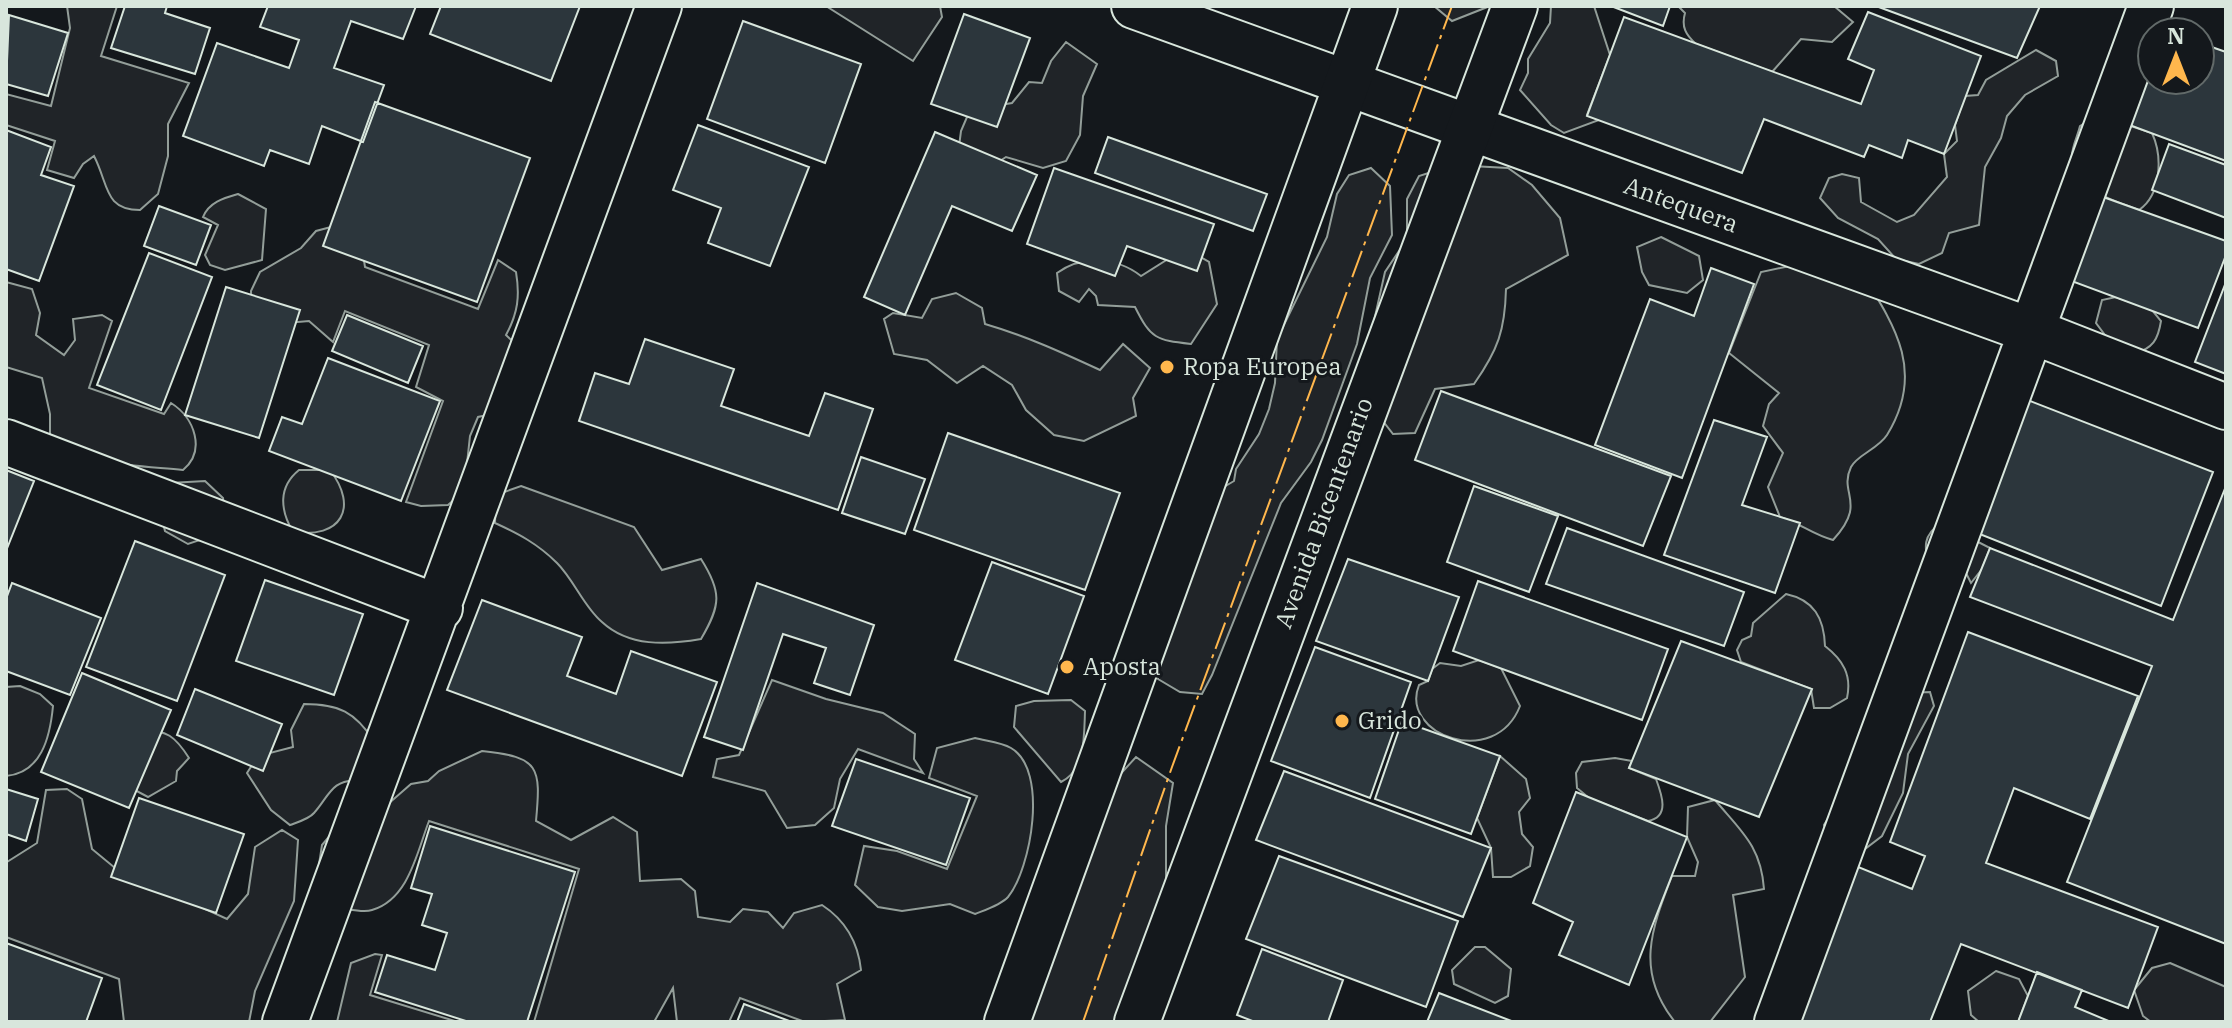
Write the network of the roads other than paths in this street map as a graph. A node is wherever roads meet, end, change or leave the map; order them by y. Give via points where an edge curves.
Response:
1 (659, 6) edge
2 (1134, 6) edge
3 (1375, 6) edge
4 (1515, 6) edge
5 (2151, 6) edge
6 (1347, 82) junction
7 (1467, 128) junction
8 (2032, 331) junction
9 (2226, 407) edge
10 (6, 442) edge
11 (440, 608) junction
12 (285, 1022) edge
13 (1007, 1022) edge
14 (1137, 1022) edge
15 (1777, 1022) edge

1 - 11 street
2 - 6 street, Antequera
3 - 6 street
4 - 7 street, Avenida Bicentenario
5 - 8 street
6 - 7 street, Antequera
6 - 13 street
7 - 8 street, Antequera
7 - 14 street, Avenida Bicentenario
8 - 9 street, Antequera
8 - 15 street
10 - 11 street
11 - 12 street

